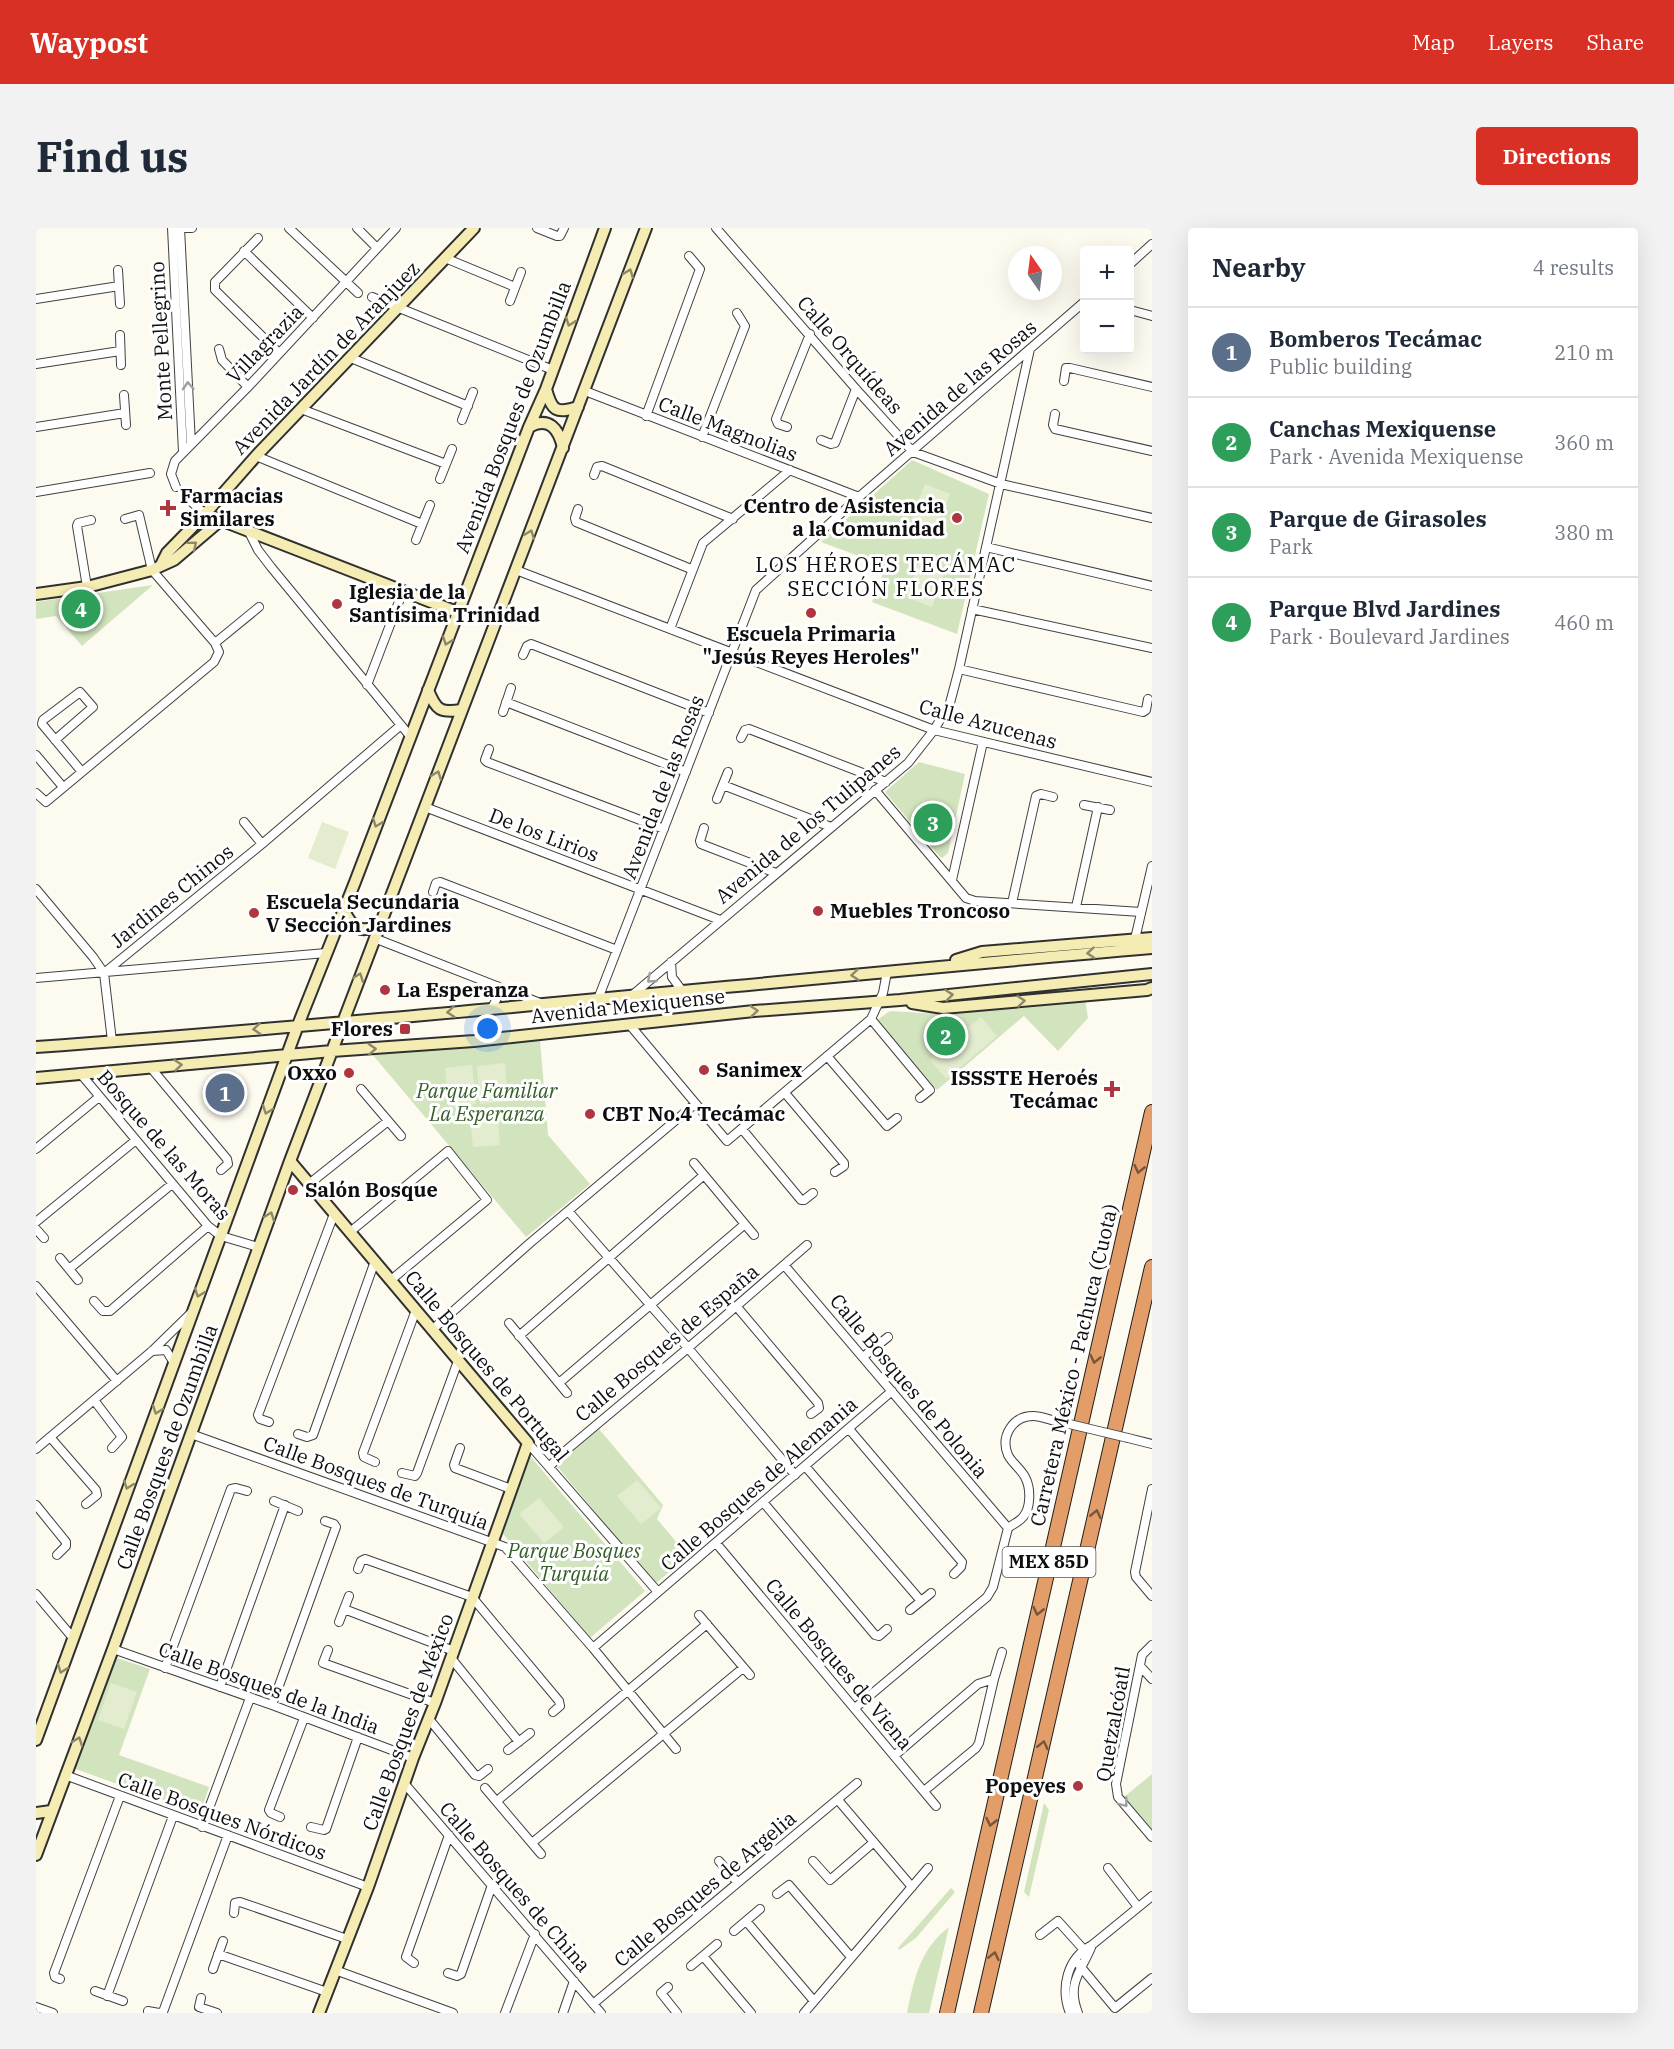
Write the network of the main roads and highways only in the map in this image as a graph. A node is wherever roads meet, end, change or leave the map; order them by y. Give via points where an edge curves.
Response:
1 (474, 228) edge
2 (605, 228) edge
3 (646, 228) edge
4 (546, 389) junction
5 (578, 407) junction
6 (529, 427) junction
7 (563, 449) junction
8 (205, 514) junction
9 (221, 520) junction
10 (157, 567) junction
11 (36, 594) edge
12 (457, 612) junction
13 (428, 690) junction
14 (461, 710) junction
15 (344, 910) junction
16 (380, 924) junction
17 (1151, 945) edge
18 (936, 966) junction
19 (1151, 974) edge
20 (1152, 988) edge
21 (900, 1000) junction
22 (343, 1021) junction
23 (298, 1025) junction
24 (36, 1047) edge
25 (332, 1051) junction
26 (287, 1055) junction
27 (36, 1078) edge
28 (1152, 1112) edge
29 (290, 1161) junction
30 (1152, 1267) edge
31 (528, 1443) joint
32 (36, 1740) edge
33 (51, 1811) junction
34 (36, 1813) edge
35 (36, 1855) edge
36 (320, 2013) edge
37 (947, 2013) edge
38 (981, 2013) edge

1 - 8 main road, Avenida Jardín de Aranjuez
2 -> 4 main road, Avenida Bosques de Ozumbilla
5 -> 3 main road
4 - 5 main road via 550,405 557,410
4 - 6 main road, Avenida Bosques de Ozumbilla
5 - 7 main road
6 - 7 main road via 546,423 555,428
6 - 12 main road, Avenida Bosques de Ozumbilla
14 -> 7 main road
8 - 9 main road
8 - 10 main road, Avenida Jardín de Aranjuez
10 -> 9 main road via 174,560
9 - 12 main road
10 - 11 main road via 87,587
12 -> 13 main road, Avenida Bosques de Ozumbilla
13 - 14 main road via 440,710
13 -> 15 main road, Avenida Bosques de Ozumbilla
16 -> 14 main road
15 - 16 main road via 357,928
15 - 23 main road, Avenida Bosques de Ozumbilla
22 -> 16 main road
17 -> 18 main road, Avenida Mexiquense
17 - 18 main road via 1135,939 982,952
18 -> 22 main road, Avenida Mexiquense
21 -> 19 main road, Avenida Mexiquense
21 -> 20 main road via 943,1008
25 -> 21 main road, Avenida Mexiquense
22 - 23 main road, Avenida Mexiquense
22 - 25 main road
23 -> 24 main road, Avenida Mexiquense
23 - 26 main road, Avenida Bosques de Ozumbilla
25 - 26 main road, Avenida Mexiquense
25 - 29 main road, Calle Bosques de Ozumbilla
27 -> 26 main road, Avenida Mexiquense
26 -> 32 main road, Calle Bosques de Ozumbilla
28 -> 37 highway, Carretera México - Pachuca (Cuota) / MEX 85D
29 - 31 main road, Calle Bosques de Portugal
33 -> 29 main road, Calle Bosques de Ozumbilla
38 -> 30 highway, MEX 85D
31 - 36 main road, Calle Bosques de México
33 - 34 main road
33 - 35 main road, Calle Bosques de Ozumbilla

